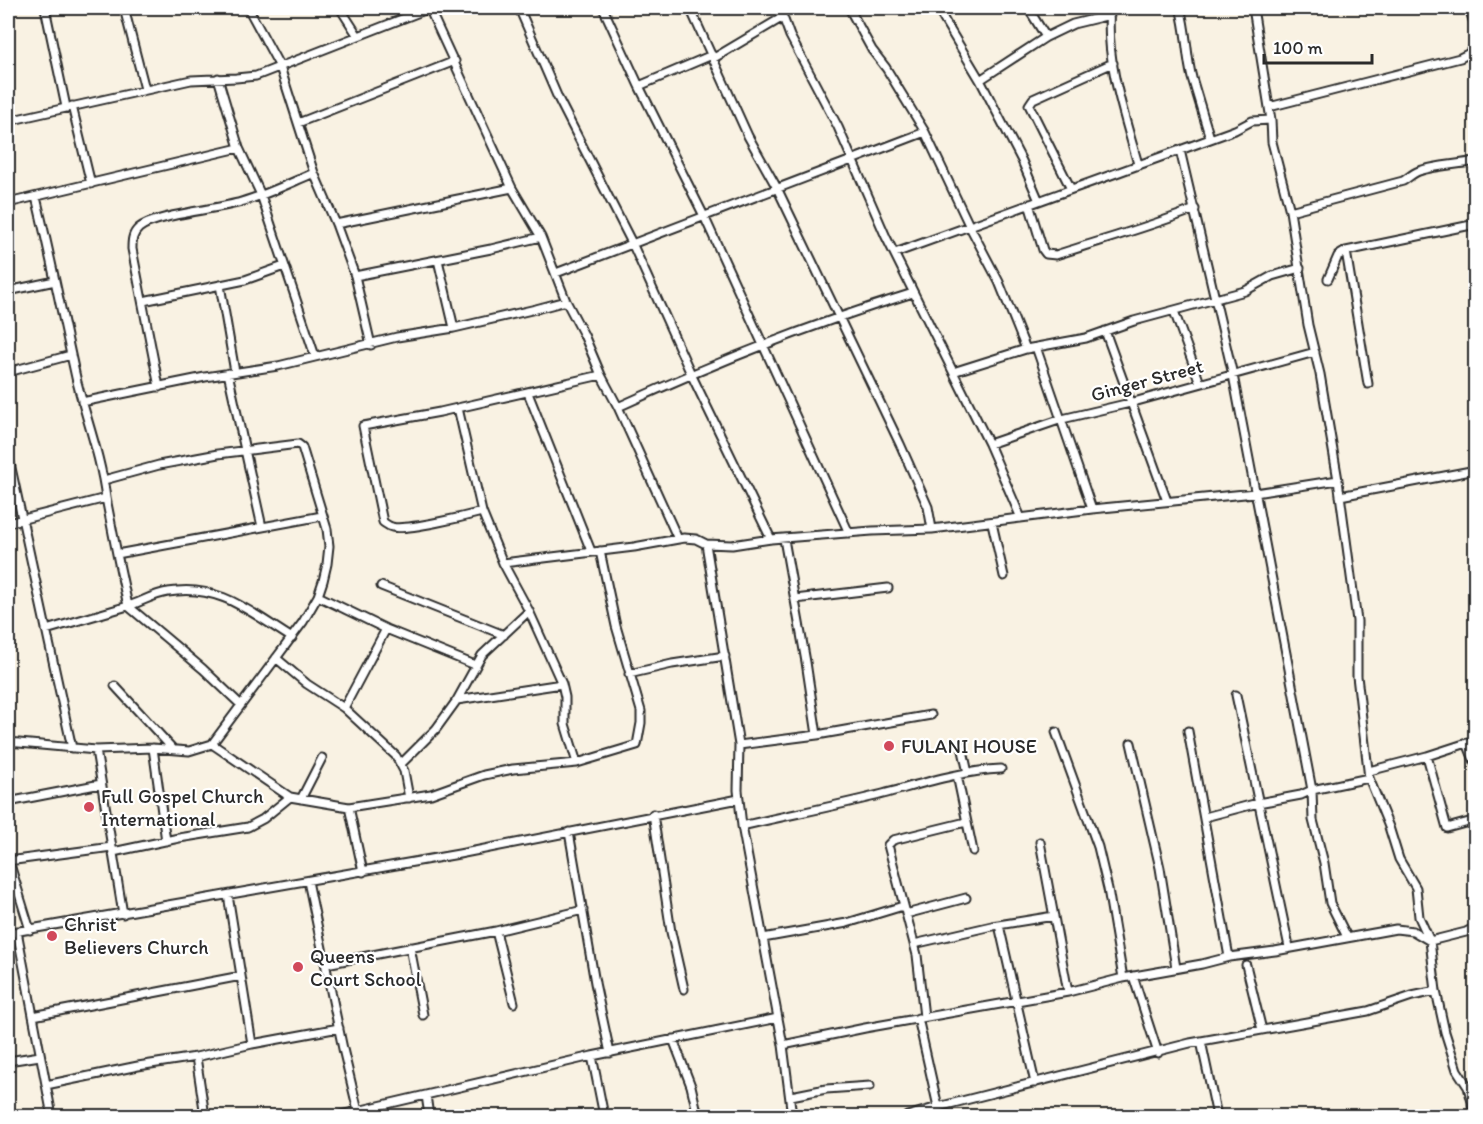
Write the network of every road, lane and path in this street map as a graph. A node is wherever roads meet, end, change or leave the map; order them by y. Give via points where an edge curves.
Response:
1 (45, 8) edge
2 (124, 8) edge
3 (248, 8) edge
4 (340, 8) edge
5 (405, 8) edge
6 (430, 8) edge
7 (519, 8) edge
8 (603, 8) edge
9 (690, 8) edge
10 (777, 8) edge
11 (849, 8) edge
12 (937, 8) edge
13 (1028, 8) edge
14 (1180, 8) edge
15 (1253, 8) edge
16 (1469, 8) edge
17 (1110, 11) edge
18 (411, 15) junction
19 (783, 17) junction
20 (1476, 29) edge
21 (358, 36) junction
22 (1046, 37) junction
23 (1476, 46) edge
24 (713, 57) junction
25 (455, 61) junction
26 (1113, 63) junction
27 (279, 67) junction
28 (218, 78) junction
29 (980, 80) junction
30 (639, 86) junction
31 (145, 89) junction
32 (69, 106) junction
33 (1269, 107) junction
34 (1271, 120) junction
35 (8, 121) edge
36 (298, 123) junction
37 (925, 132) junction
38 (1210, 138) junction
39 (239, 148) junction
40 (1180, 150) junction
41 (852, 158) junction
42 (1476, 161) edge
43 (1138, 164) junction
44 (314, 173) junction
45 (91, 184) junction
46 (512, 188) junction
47 (777, 188) junction
48 (1071, 189) junction
49 (261, 195) junction
50 (36, 197) junction
51 (1039, 201) junction
52 (8, 203) edge
53 (1029, 204) junction
54 (1195, 209) junction
55 (1290, 211) junction
56 (704, 216) junction
57 (336, 224) junction
58 (1476, 224) edge
59 (969, 225) junction
60 (541, 237) junction
61 (632, 243) junction
62 (1347, 251) junction
63 (894, 253) junction
64 (438, 260) junction
65 (284, 266) junction
66 (1300, 267) junction
67 (556, 273) junction
68 (355, 276) junction
69 (1328, 279) dead end
70 (55, 281) junction
71 (220, 285) junction
72 (8, 291) edge
73 (913, 293) junction
74 (1216, 300) junction
75 (143, 301) junction
76 (566, 301) junction
77 (1174, 311) junction
78 (839, 317) junction
79 (454, 328) junction
80 (1105, 331) junction
81 (371, 345) junction
82 (764, 345) junction
83 (1036, 347) junction
84 (1026, 349) junction
85 (1315, 352) junction
86 (71, 355) junction
87 (315, 356) junction
88 (8, 372) edge
89 (953, 372) junction
90 (232, 373) junction
91 (691, 374) junction
92 (601, 375) junction
93 (1233, 375) junction
94 (1200, 383) junction
95 (1368, 384) dead end
96 (159, 387) junction
97 (528, 393) junction
98 (82, 402) junction
99 (1130, 403) junction
100 (618, 407) junction
101 (458, 408) junction
102 (1062, 419) junction
103 (988, 444) junction
104 (245, 449) junction
105 (8, 454) edge
106 (1476, 470) edge
107 (104, 480) junction
108 (1338, 480) junction
109 (1255, 494) junction
110 (1340, 496) junction
111 (106, 498) junction
112 (1167, 501) junction
113 (1092, 509) junction
114 (483, 512) junction
115 (322, 516) junction
116 (1021, 518) junction
117 (21, 520) junction
118 (8, 523) edge
119 (992, 523) junction
120 (262, 527) junction
121 (932, 529) junction
122 (849, 533) junction
123 (678, 539) junction
124 (771, 539) junction
125 (783, 539) junction
126 (706, 544) junction
127 (595, 551) junction
128 (117, 554) junction
129 (503, 563) junction
130 (1004, 576) dead end
131 (381, 586) dead end
132 (888, 588) dead end
133 (318, 597) junction
134 (795, 599) junction
135 (128, 606) junction
136 (529, 610) junction
137 (386, 629) junction
138 (46, 630) junction
139 (504, 635) junction
140 (292, 638) junction
141 (725, 656) junction
142 (276, 658) junction
143 (475, 665) junction
144 (629, 674) junction
145 (562, 684) junction
146 (115, 686) dead end
147 (1236, 695) dead end
148 (457, 700) junction
149 (241, 705) junction
150 (344, 708) junction
151 (931, 715) dead end
152 (1188, 731) dead end
153 (1056, 732) dead end
154 (816, 735) junction
155 (8, 742) edge
156 (1131, 743) dead end
157 (212, 744) junction
158 (739, 745) junction
159 (962, 746) dead end
160 (72, 748) junction
161 (153, 748) junction
162 (172, 748) junction
163 (96, 750) junction
164 (1426, 756) junction
165 (322, 758) dead end
166 (577, 763) junction
167 (401, 764) junction
168 (1476, 765) edge
169 (1001, 769) dead end
170 (968, 773) junction
171 (1369, 774) junction
172 (957, 775) junction
173 (101, 784) junction
174 (1312, 789) junction
175 (290, 797) junction
176 (409, 798) junction
177 (301, 799) junction
178 (739, 799) junction
179 (8, 802) edge
180 (1258, 803) junction
181 (349, 807) junction
182 (653, 814) junction
183 (1205, 817) junction
184 (1476, 820) edge
185 (966, 822) junction
186 (742, 826) junction
187 (569, 832) junction
188 (166, 841) junction
189 (1040, 842) dead end
190 (112, 850) junction
191 (973, 851) dead end
192 (8, 861) edge
193 (363, 872) junction
194 (308, 880) junction
195 (228, 895) junction
196 (966, 898) dead end
197 (583, 910) junction
198 (905, 910) junction
199 (123, 914) junction
200 (1054, 916) junction
201 (999, 925) junction
202 (1476, 927) edge
203 (30, 930) junction
204 (17, 931) junction
205 (496, 931) junction
206 (8, 933) edge
207 (1347, 937) junction
208 (763, 938) junction
209 (1430, 942) junction
210 (914, 944) junction
211 (410, 946) junction
212 (1289, 947) junction
213 (1229, 957) junction
214 (326, 964) junction
215 (1246, 965) dead end
216 (1176, 968) junction
217 (241, 976) junction
218 (1133, 976) junction
219 (1123, 978) junction
220 (684, 989) dead end
221 (1436, 991) junction
222 (1068, 992) junction
223 (1016, 1001) junction
224 (514, 1003) dead end
225 (423, 1015) dead end
226 (33, 1016) junction
227 (778, 1018) junction
228 (921, 1018) junction
229 (339, 1028) junction
230 (1262, 1030) junction
231 (673, 1039) junction
232 (1201, 1041) junction
233 (252, 1044) junction
234 (783, 1045) junction
235 (610, 1053) junction
236 (1158, 1053) junction
237 (40, 1056) junction
238 (592, 1056) junction
239 (196, 1058) junction
240 (8, 1061) edge
241 (1035, 1083) junction
242 (46, 1085) junction
243 (870, 1086) dead end
244 (426, 1095) junction
245 (791, 1096) junction
246 (938, 1107) junction
247 (363, 1112) edge
248 (1474, 1114) edge
249 (922, 1115) edge
250 (52, 1116) edge
251 (205, 1116) edge
252 (336, 1116) edge
253 (429, 1116) edge
254 (604, 1116) edge
255 (698, 1116) edge
256 (792, 1116) edge
257 (907, 1116) edge
258 (1217, 1116) edge

1 - 32 street
2 - 31 street
3 - 27 street
4 - 21 street
5 - 18 street
6 - 18 street
6 - 25 street
7 - 61 street via 558,98
8 - 30 street
9 - 24 street
10 - 19 street
11 - 37 street
12 - 29 street
13 - 22 street
14 - 38 street via 1192,78
15 - 33 street
16 - 20 street
17 - 22 street
17 - 26 street
18 - 21 street
19 - 24 street
19 - 41 street
21 - 27 street
22 - 29 street
23 - 33 street via 1461,58
24 - 30 street
24 - 47 street via 748,136
25 - 36 street
25 - 46 street
26 - 43 street
26 - 48 street via 1033,99 1029,105
27 - 28 street via 256,76
27 - 36 street
28 - 31 street
28 - 39 street
29 - 51 street
30 - 56 street
31 - 32 street
32 - 35 street
32 - 45 street
33 - 34 street
34 - 38 street via 1252,121
34 - 55 street via 1272,142
36 - 44 street
37 - 41 street
37 - 59 street
38 - 40 street
39 - 45 street
39 - 49 street
40 - 43 street
40 - 54 street
41 - 47 street
41 - 63 street
42 - 55 street via 1431,167 1403,181
43 - 48 street
44 - 49 street
44 - 57 street
45 - 50 street
46 - 57 street
46 - 60 street
47 - 56 street
47 - 78 street
48 - 51 street
49 - 65 street
49 - 75 street via 140,226 132,239 132,249
50 - 52 street
50 - 70 street
51 - 53 street
53 - 54 street via 1043,250 1056,255
53 - 59 street
54 - 74 street
55 - 66 street
56 - 61 street
56 - 82 street
57 - 68 street
58 - 62 street
59 - 63 street
59 - 84 street via 999,282
60 - 64 street
60 - 67 street
61 - 67 street
61 - 91 street
62 - 69 street via 1338,256
62 - 95 street
63 - 73 street
64 - 68 street
64 - 79 street
65 - 71 street
65 - 87 street
66 - 74 street
66 - 85 street
67 - 76 street
68 - 81 street
70 - 72 street
70 - 86 street
71 - 75 street
71 - 90 street
73 - 78 street
73 - 89 street
74 - 77 street
74 - 93 street
75 - 96 street
76 - 79 street
76 - 92 street
77 - 80 street
77 - 94 street
78 - 82 street
78 - 121 street via 918,484
79 - 81 street
80 - 83 street
80 - 99 street
81 - 87 street
82 - 91 street
82 - 122 street
83 - 84 street
83 - 102 street
84 - 89 street
85 - 93 street, Ginger Street
85 - 108 street
86 - 88 street
86 - 98 street
87 - 90 street
89 - 103 street
90 - 96 street
90 - 104 street
91 - 100 street
91 - 124 street
92 - 97 street
92 - 100 street
93 - 94 street, Ginger Street
93 - 109 street
94 - 99 street, Ginger Street
96 - 98 street
97 - 101 street
97 - 127 street
98 - 107 street
99 - 102 street, Ginger Street
99 - 112 street
100 - 123 street
101 - 114 street
101 - 114 street via 363,426 383,522 398,528
102 - 103 street, Ginger Street
102 - 113 street
103 - 116 street
104 - 107 street
104 - 115 street via 292,444 302,447
104 - 120 street
105 - 117 street
106 - 110 street
107 - 111 street
108 - 109 street
108 - 110 street
109 - 112 street
109 - 174 street
110 - 171 street via 1357,621 1357,676
111 - 117 street
111 - 128 street
112 - 113 street
113 - 116 street
114 - 129 street
115 - 120 street
115 - 133 street via 328,546
116 - 119 street
117 - 118 street
117 - 138 street
119 - 121 street
119 - 130 street
120 - 128 street
121 - 122 street
122 - 125 street
123 - 126 street
123 - 127 street
124 - 125 street
124 - 126 street
125 - 134 street
126 - 141 street
127 - 129 street
127 - 144 street
128 - 135 street
129 - 136 street
131 - 139 street
132 - 134 street
133 - 137 street
133 - 140 street
134 - 154 street
135 - 138 street
135 - 140 street via 166,592 202,590 229,599
135 - 149 street
136 - 139 street
136 - 145 street
137 - 143 street
137 - 150 street
138 - 160 street
139 - 143 street
140 - 142 street
141 - 144 street
141 - 158 street
142 - 149 street
142 - 150 street
143 - 148 street
144 - 166 street via 641,716 637,745
145 - 148 street
145 - 166 street via 565,724
146 - 162 street
147 - 180 street
148 - 167 street via 423,745
149 - 157 street
150 - 167 street
151 - 154 street
152 - 183 street
153 - 219 street via 1098,847
154 - 158 street
155 - 160 street
156 - 216 street via 1160,868
157 - 162 street via 189,750
157 - 175 street
158 - 178 street
159 - 170 street
160 - 163 street
161 - 162 street
161 - 163 street
161 - 188 street
163 - 173 street
164 - 168 street via 1467,743
164 - 171 street
164 - 184 street via 1447,828
165 - 177 street
166 - 176 street via 484,775 431,795
167 - 176 street
169 - 170 street
170 - 172 street
171 - 174 street
171 - 209 street via 1399,859 1416,888 1419,917
172 - 185 street
172 - 186 street
173 - 179 street
173 - 190 street
174 - 180 street
174 - 207 street via 1312,820 1330,903
175 - 177 street
175 - 188 street via 248,827
176 - 181 street
177 - 181 street
178 - 182 street
178 - 186 street
180 - 183 street
180 - 212 street
181 - 193 street
182 - 187 street
182 - 220 street
183 - 213 street
185 - 191 street
185 - 198 street via 890,842
186 - 208 street
187 - 193 street
187 - 197 street
188 - 190 street
189 - 200 street
190 - 192 street
190 - 199 street
192 - 203 street
193 - 194 street
194 - 195 street
194 - 214 street
195 - 199 street
195 - 217 street
196 - 198 street
197 - 205 street
197 - 235 street
198 - 208 street
198 - 210 street
199 - 203 street
200 - 201 street
200 - 222 street
201 - 210 street
201 - 223 street
202 - 209 street
203 - 204 street
204 - 206 street
204 - 226 street
205 - 211 street
205 - 224 street
207 - 209 street via 1396,928 1413,931
207 - 212 street
208 - 227 street
209 - 221 street
210 - 228 street
211 - 214 street
211 - 225 street
212 - 213 street
213 - 216 street
214 - 229 street
215 - 230 street
216 - 218 street
217 - 226 street
217 - 233 street
218 - 219 street
218 - 236 street
219 - 222 street
221 - 230 street via 1368,1011
221 - 248 street via 1445,1032 1457,1070 1468,1087
222 - 223 street
223 - 228 street
223 - 241 street
226 - 237 street
227 - 231 street
227 - 234 street
228 - 234 street
228 - 246 street
229 - 233 street
229 - 247 street
230 - 232 street
231 - 235 street
231 - 255 street
232 - 236 street
232 - 258 street
233 - 239 street
234 - 245 street
235 - 238 street
236 - 241 street
237 - 240 street
237 - 242 street
238 - 244 street
238 - 254 street
239 - 242 street
239 - 251 street
241 - 246 street
242 - 250 street
243 - 245 street
244 - 247 street
244 - 253 street
245 - 256 street
246 - 249 street
247 - 252 street
249 - 257 street

